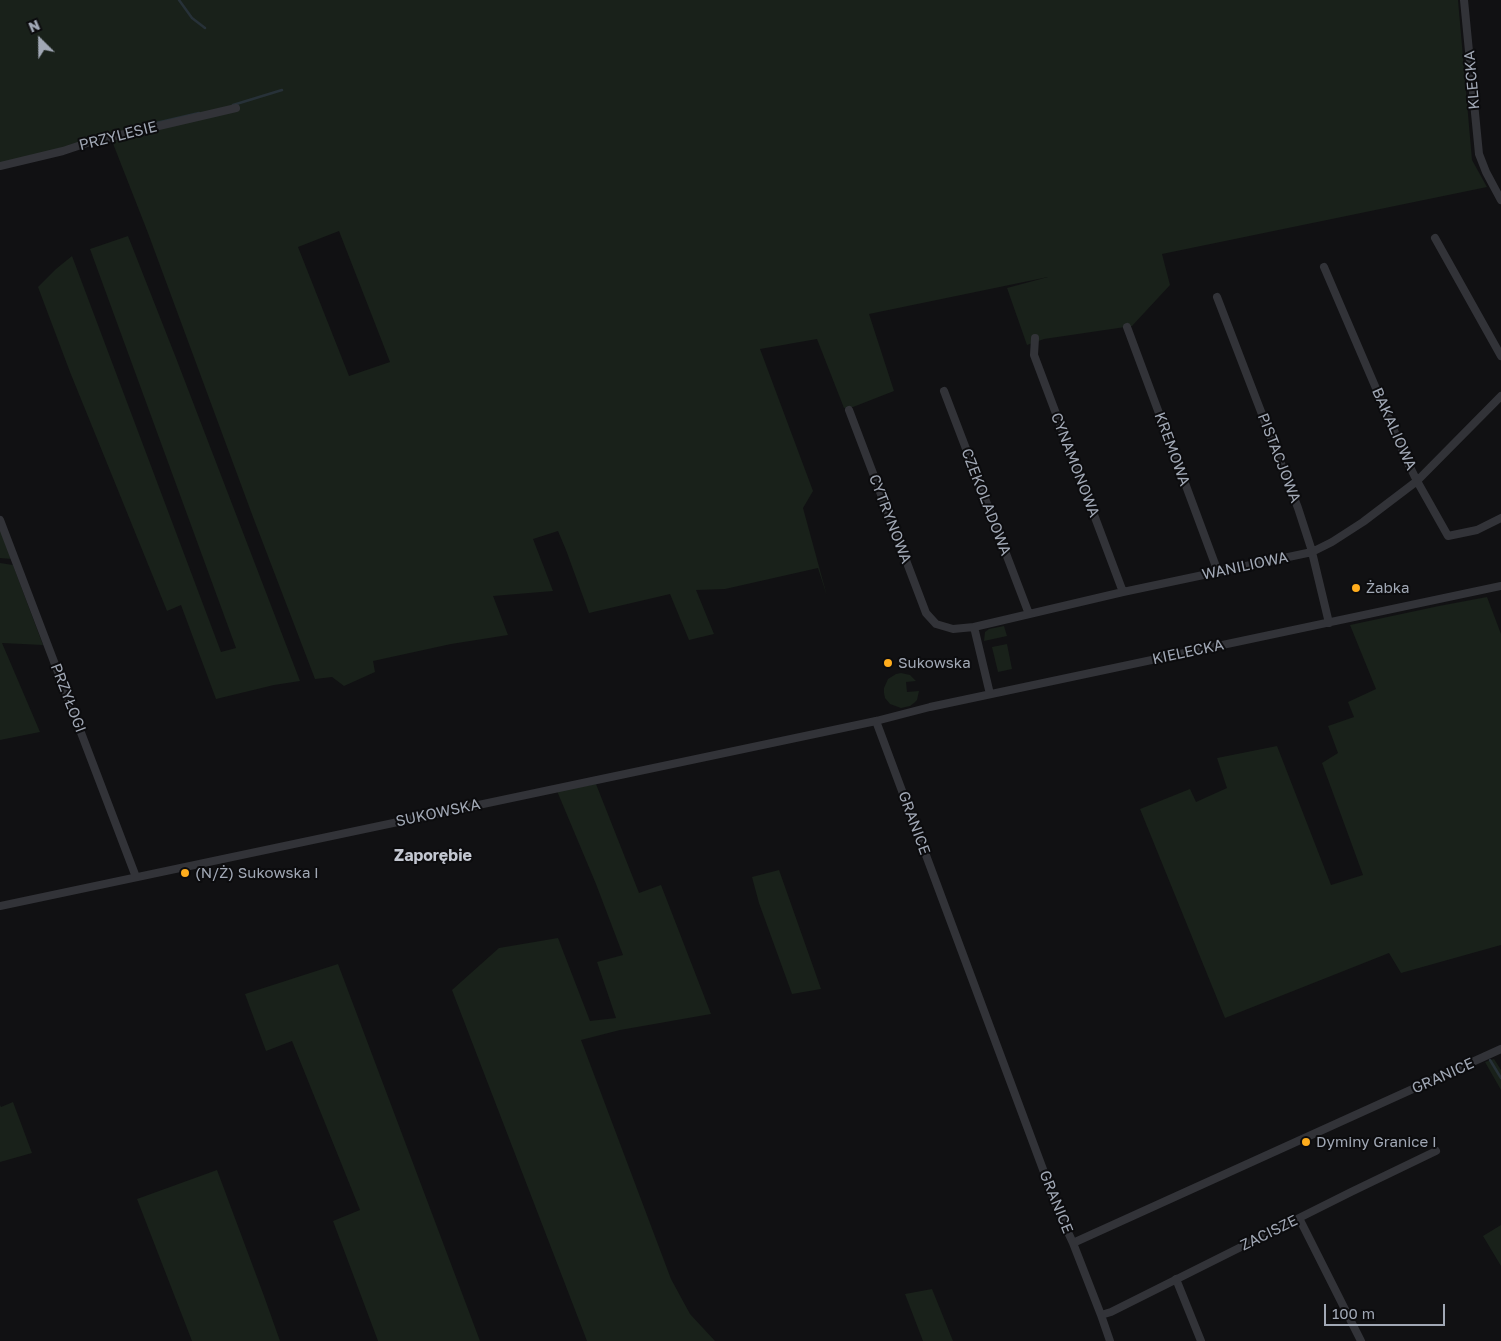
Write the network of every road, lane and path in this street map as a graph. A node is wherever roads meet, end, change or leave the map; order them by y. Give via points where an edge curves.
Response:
1 (1464, 0) edge
2 (236, 108) dead end
3 (0, 166) edge
4 (1501, 200) edge
5 (1435, 238) dead end
6 (1324, 267) dead end
7 (1217, 297) dead end
8 (1127, 326) dead end
9 (1035, 338) dead end
10 (1501, 356) edge
11 (944, 391) dead end
12 (1501, 396) edge
13 (849, 410) dead end
14 (1417, 481) junction
15 (1501, 518) edge
16 (0, 520) edge
17 (1312, 552) junction
18 (1218, 572) junction
19 (1501, 586) edge
20 (1123, 592) junction
21 (1029, 614) junction
22 (1329, 623) junction
23 (936, 624) joint
24 (974, 626) junction
25 (990, 694) junction
26 (876, 721) junction
27 (136, 877) junction
28 (0, 906) edge
29 (1501, 1049) edge
30 (1436, 1151) dead end
31 (1299, 1218) junction
32 (1073, 1243) junction
33 (1176, 1279) junction
34 (1101, 1315) junction
35 (1110, 1341) edge
36 (1201, 1341) edge
37 (1361, 1341) edge

1 - 4 street, KLECKA via 1480,160
2 - 3 street, PRZYLESIE
5 - 10 street
6 - 14 street, BAKALIOWA
7 - 17 street, PISTACJOWA
8 - 18 street, KREMOWA
9 - 20 street, CYNAMONOWA via 1034,355
11 - 21 street, CZEKOLADOWA
12 - 14 street, WANILIOWA
13 - 23 street, CYTRYNOWA via 926,613
14 - 15 street, BAKALIOWA via 1448,536 1476,530
14 - 17 street, WANILIOWA via 1363,522
16 - 27 street, PRZYŁOGI
17 - 18 street, WANILIOWA
17 - 22 street, PISTACJOWA
18 - 20 street, WANILIOWA
19 - 22 street, KIELECKA
20 - 21 street, WANILIOWA
21 - 24 street, WANILIOWA
22 - 25 street, KIELECKA
23 - 24 street, WANILIOWA via 953,629
24 - 25 street
25 - 26 street, KIELECKA
26 - 27 street, SUKOWSKA
26 - 32 street, GRANICE
27 - 28 street, SUKOWSKA
29 - 32 street, GRANICE
30 - 31 street, ZACISZE
31 - 33 street, ZACISZE
31 - 37 street
32 - 34 street
33 - 34 street, ZACISZE
33 - 36 street
34 - 35 street

